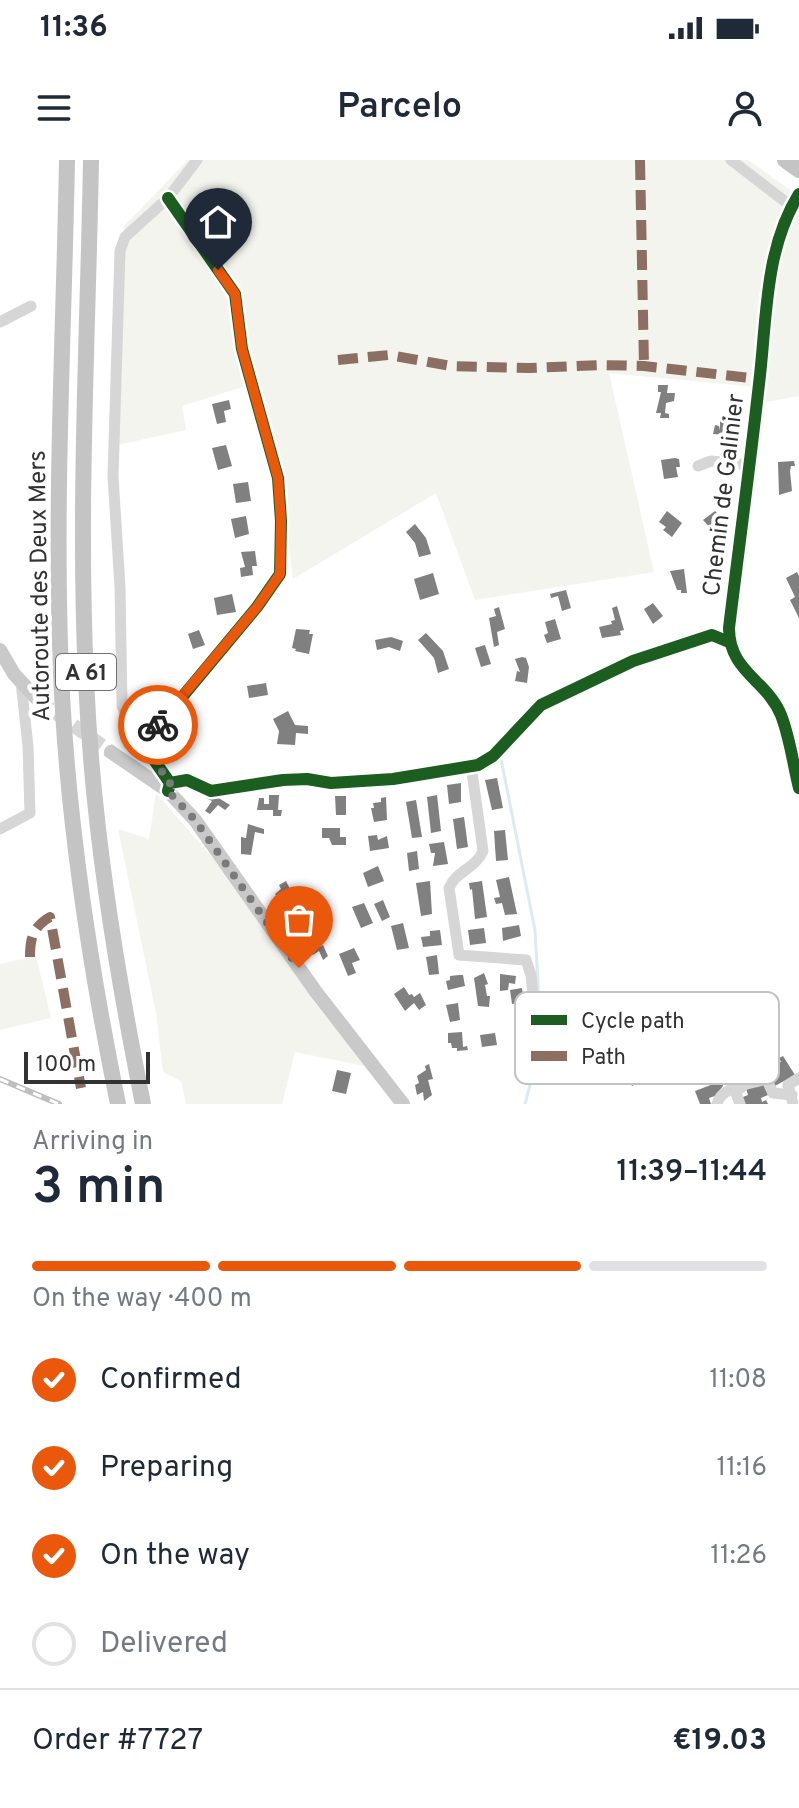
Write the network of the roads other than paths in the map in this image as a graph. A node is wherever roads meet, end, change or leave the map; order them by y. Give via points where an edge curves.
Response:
1 (67, 160) edge
2 (91, 160) edge
3 (100, 160) edge
4 (197, 160) edge
5 (731, 160) edge
6 (785, 160) edge
7 (799, 170) edge
8 (799, 194) edge
9 (168, 198) junction
10 (791, 206) junction
11 (90, 236) junction
12 (31, 306) dead end
13 (0, 322) edge
14 (749, 465) junction
15 (698, 466) dead end
16 (729, 642) junction
17 (0, 650) edge
18 (21, 682) junction
19 (39, 701) tunnel mouth
20 (143, 744) junction
21 (111, 752) tunnel mouth
22 (471, 765) junction
23 (169, 787) junction
24 (799, 788) edge
25 (0, 829) edge
26 (533, 992) edge
27 (799, 1078) edge
28 (736, 1084) edge
29 (744, 1084) edge
30 (737, 1088) junction
31 (774, 1098) edge
32 (793, 1100) edge
33 (118, 1104) edge
34 (143, 1104) edge
35 (403, 1104) edge
36 (717, 1104) edge
37 (740, 1104) edge

1 - 33 highway, Autoroute des Deux Mers / A 61 via 61,674 84,915
2 - 11 highway, Autoroute des Deux Mers / A 61
3 - 11 highway
4 - 9 street
5 - 10 street
6 - 7 highway
8 - 10 street, Chemin de Galinier
9 - 20 street via 125,237 120,251 113,476 122,706
9 - 20 street via 235,294 242,349 278,478 280,574
10 - 14 street, Chemin de Galinier via 771,263
11 - 34 highway, Autoroute des Deux Mers / A 61 via 86,680 108,912
12 - 13 street
14 - 15 street via 711,461
14 - 16 street, Chemin de Galinier
16 - 22 street via 712,635 633,661 541,705 493,756
16 - 24 street via 741,667 771,696 782,716
17 - 18 main road
18 - 19 main road
18 - 25 street via 30,813
20 - 23 street
21 - 23 main road
22 - 23 street via 393,779 283,780 211,791 187,780
22 - 26 street via 483,851 449,888 459,955 526,960
23 - 35 main road
27 - 32 street via 788,1085
28 - 30 street
29 - 30 street
30 - 36 street via 723,1092
30 - 37 street
31 - 32 street

